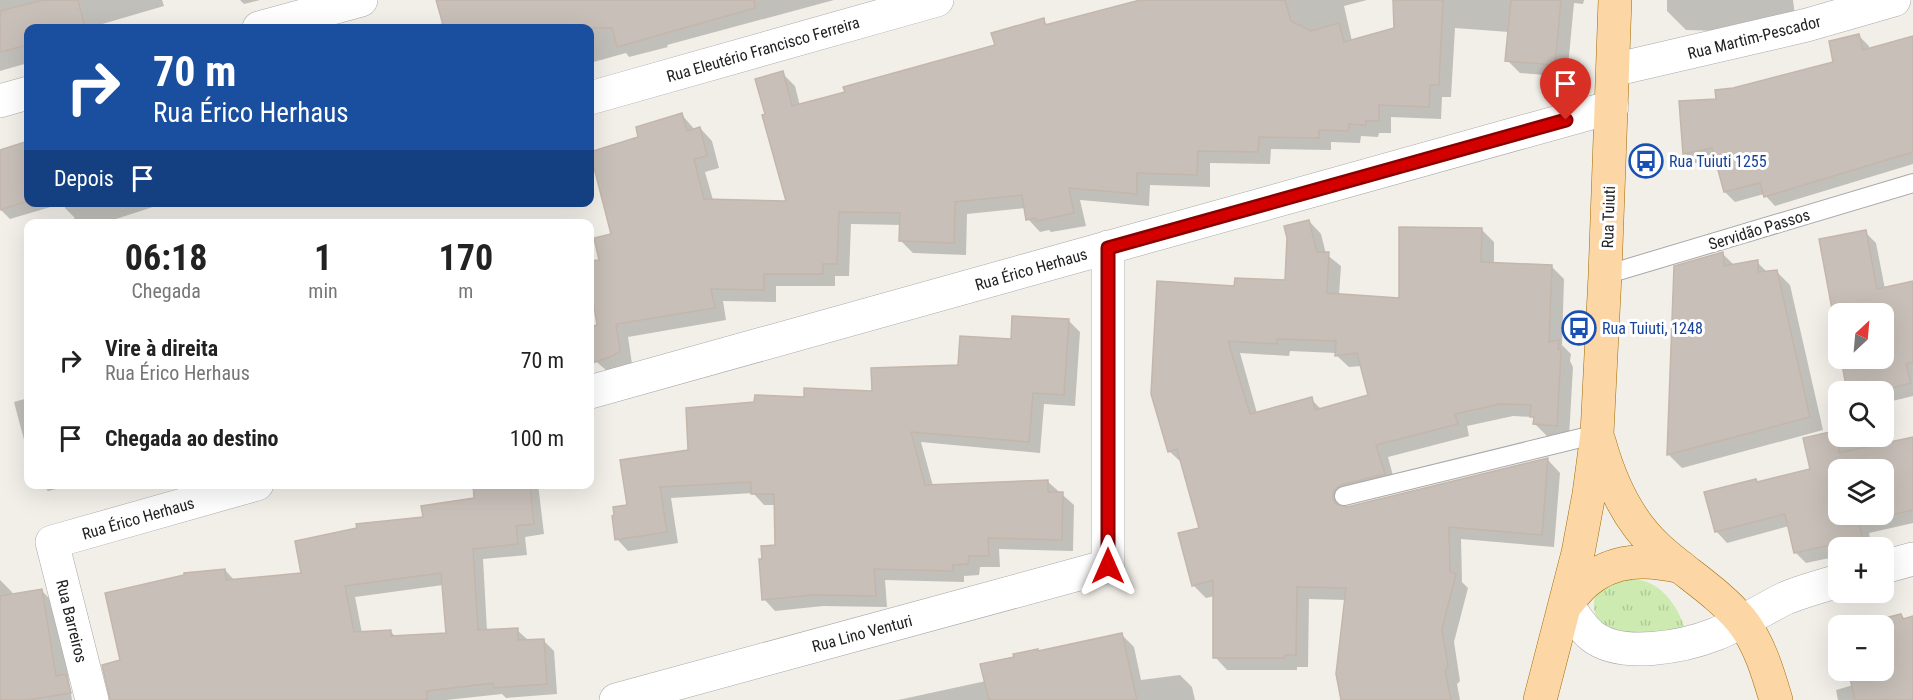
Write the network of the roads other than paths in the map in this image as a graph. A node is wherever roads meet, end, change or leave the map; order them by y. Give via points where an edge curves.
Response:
1 (361, 0) edge
2 (937, 0) edge
3 (1615, 0) edge
4 (1894, 0) edge
5 (274, 24) edge
6 (1613, 70) junction
7 (24, 94) edge
8 (594, 98) edge
9 (0, 101) edge
10 (1612, 107) junction
11 (1913, 183) edge
12 (1108, 248) junction
13 (1605, 275) junction
14 (594, 391) edge
15 (1597, 434) junction
16 (239, 489) edge
17 (1344, 496) dead end
18 (52, 542) joint
19 (1913, 559) edge
20 (1894, 564) edge
21 (1681, 567) junction
22 (1828, 585) edge
23 (1567, 603) junction
24 (1742, 621) junction
25 (92, 700) edge
26 (616, 700) edge
27 (1540, 700) edge
28 (1776, 700) edge

1 - 5 street
2 - 8 street, Rua Eleutério Francisco Ferreira
3 - 6 main road, Rua Tuiuti
4 - 6 street, Rua Martim-Pescador via 1807,25
6 - 10 main road, Rua Tuiuti
7 - 9 street
10 - 12 street, Rua Érico Herhaus
10 - 13 main road, Rua Tuiuti
11 - 13 lane, Servidão Passos
12 - 14 street, Rua Érico Herhaus
12 - 26 street, Rua Lino Venturi via 1108,566
13 - 15 main road, Rua Tuiuti
15 - 17 lane
15 - 21 main road, Rua Tuiuti via 1619,496 1636,523 1656,547
15 - 23 main road, Rua Tuiuti
16 - 18 street, Rua Érico Herhaus
18 - 25 street, Rua Barreiros
19 - 20 street
21 - 23 main road via 1636,561 1614,566 1587,581
21 - 24 main road, Rua Tuiuti
22 - 24 street via 1787,598
23 - 24 street via 1593,637 1610,646 1633,650 1682,644
23 - 27 main road, Rua Tuiuti
24 - 28 main road, Rua Tuiuti via 1759,650

